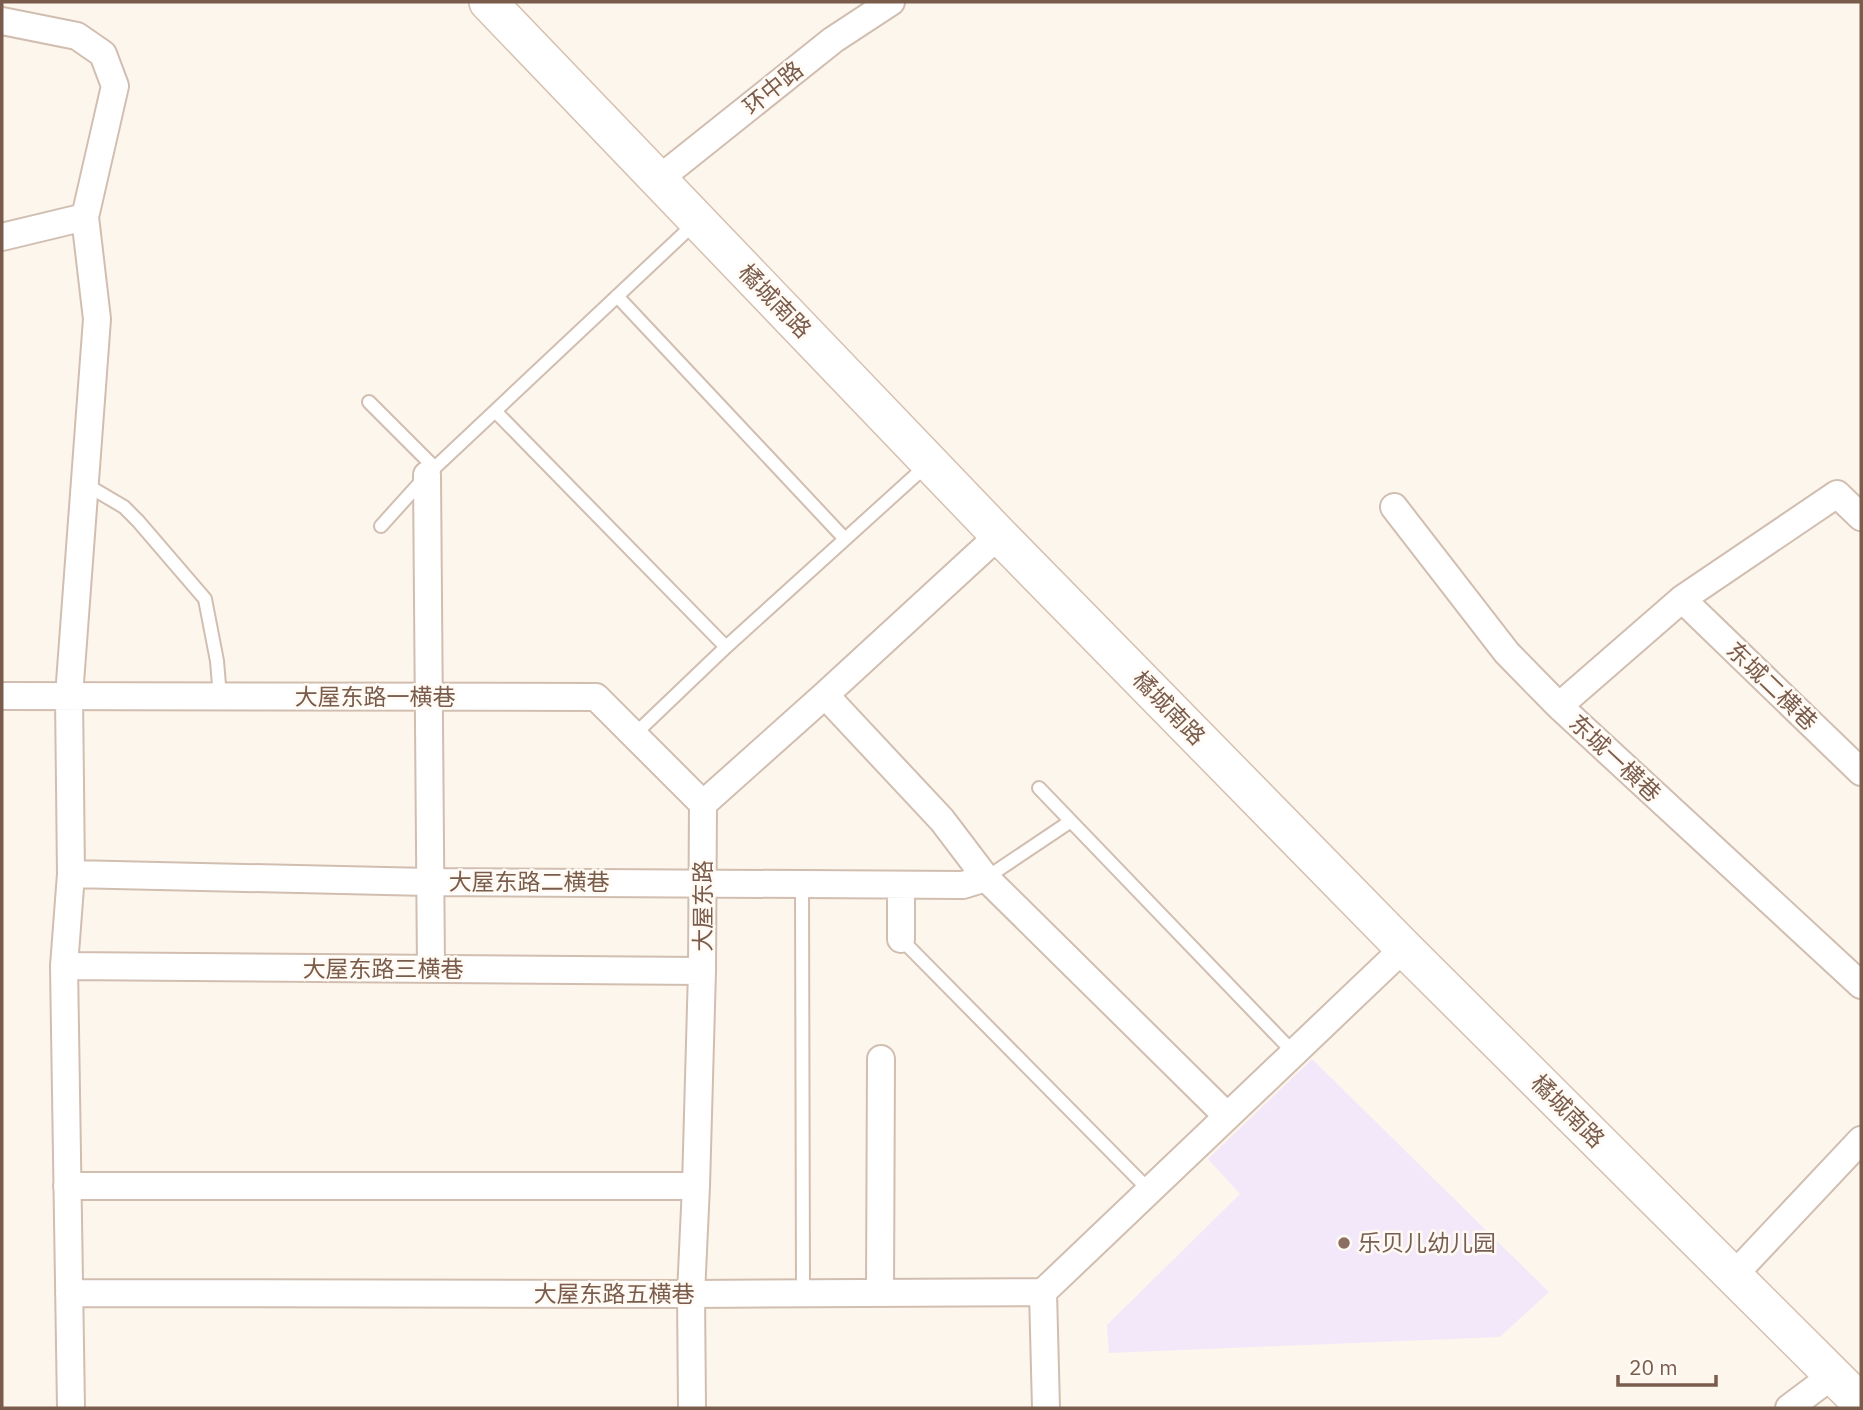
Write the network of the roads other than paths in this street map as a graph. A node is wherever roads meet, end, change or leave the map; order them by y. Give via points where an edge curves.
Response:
1 (488, 2) edge
2 (891, 2) edge
3 (2, 21) edge
4 (659, 180) junction
5 (85, 216) junction
6 (698, 220) junction
7 (2, 237) edge
8 (617, 296) junction
9 (369, 402) dead end
10 (495, 411) junction
11 (930, 463) junction
12 (431, 471) junction
13 (85, 484) junction
14 (1394, 507) dead end
15 (1861, 516) edge
16 (381, 526) dead end
17 (999, 535) junction
18 (845, 538) junction
19 (1682, 599) junction
20 (726, 647) junction
21 (825, 695) junction
22 (2, 696) edge
23 (69, 696) junction
24 (220, 696) junction
25 (429, 698) junction
26 (1559, 706) junction
27 (635, 734) junction
28 (1861, 772) edge
29 (1039, 788) dead end
30 (703, 804) junction
31 (1071, 821) junction
32 (71, 874) junction
33 (986, 878) junction
34 (429, 882) junction
35 (703, 883) junction
36 (802, 884) junction
37 (901, 885) junction
38 (901, 939) joint
39 (1404, 948) junction
40 (64, 966) junction
41 (431, 969) junction
42 (702, 971) junction
43 (1861, 985) edge
44 (1294, 1053) junction
45 (881, 1059) dead end
46 (1227, 1116) junction
47 (1861, 1139) edge
48 (67, 1186) junction
49 (696, 1186) junction
50 (1149, 1190) junction
51 (1733, 1276) junction
52 (1043, 1292) junction
53 (69, 1293) junction
54 (880, 1293) junction
55 (691, 1294) junction
56 (803, 1294) junction
57 (1833, 1375) junction
58 (1861, 1403) edge
59 (71, 1408) edge
60 (692, 1408) edge
61 (1046, 1408) edge
62 (1789, 1408) edge

1 - 4 main road, 橘城南路
2 - 4 street, 环中路 via 833,40
3 - 5 street via 77,36 103,54 115,86
4 - 6 main road, 橘城南路
5 - 7 street
5 - 13 street via 97,318
6 - 8 lane
6 - 11 main road, 橘城南路
8 - 10 lane
8 - 18 lane
9 - 12 lane
10 - 12 lane
10 - 20 lane
11 - 17 main road, 橘城南路
11 - 18 lane
12 - 16 lane
12 - 25 street
13 - 23 street
13 - 24 lane via 124,507 205,599
14 - 26 street, 东城一横巷 via 1507,653
15 - 19 street via 1837,494
17 - 21 street
17 - 39 main road, 橘城南路
18 - 20 lane
19 - 26 street
19 - 28 street, 东城二横巷
20 - 27 lane
21 - 30 street
21 - 33 street via 942,820
22 - 23 street, 大屋东路一横巷
23 - 24 street, 大屋东路一横巷
23 - 32 street
24 - 25 street, 大屋东路一横巷
25 - 27 street, 大屋东路一横巷 via 596,697
25 - 34 street
26 - 43 street, 东城一横巷
27 - 30 street, 大屋东路一横巷
29 - 31 lane
30 - 35 street, 大屋东路
31 - 33 lane
31 - 44 lane
32 - 34 street, 大屋东路二横巷
32 - 40 street
33 - 37 street, 大屋东路二横巷 via 963,885
33 - 46 street
34 - 35 street, 大屋东路二横巷
34 - 41 street
35 - 36 street, 大屋东路二横巷
35 - 42 street, 大屋东路
36 - 37 street, 大屋东路二横巷
36 - 56 lane
37 - 38 street
38 - 50 lane
39 - 44 street
39 - 51 main road, 橘城南路
40 - 41 street, 大屋东路三横巷
40 - 48 street
41 - 42 street, 大屋东路三横巷
42 - 49 street, 大屋东路
44 - 46 street
45 - 54 street
46 - 50 street
47 - 51 street
48 - 49 street
48 - 53 street
49 - 55 street, 大屋东路
50 - 52 street
51 - 57 main road, 橘城南路
52 - 54 street, 大屋东路五横巷
52 - 61 street
53 - 55 street, 大屋东路五横巷
53 - 59 street
54 - 56 street, 大屋东路五横巷
55 - 56 street, 大屋东路五横巷
55 - 60 street, 大屋东路
57 - 58 main road, 橘城南路
57 - 62 street

